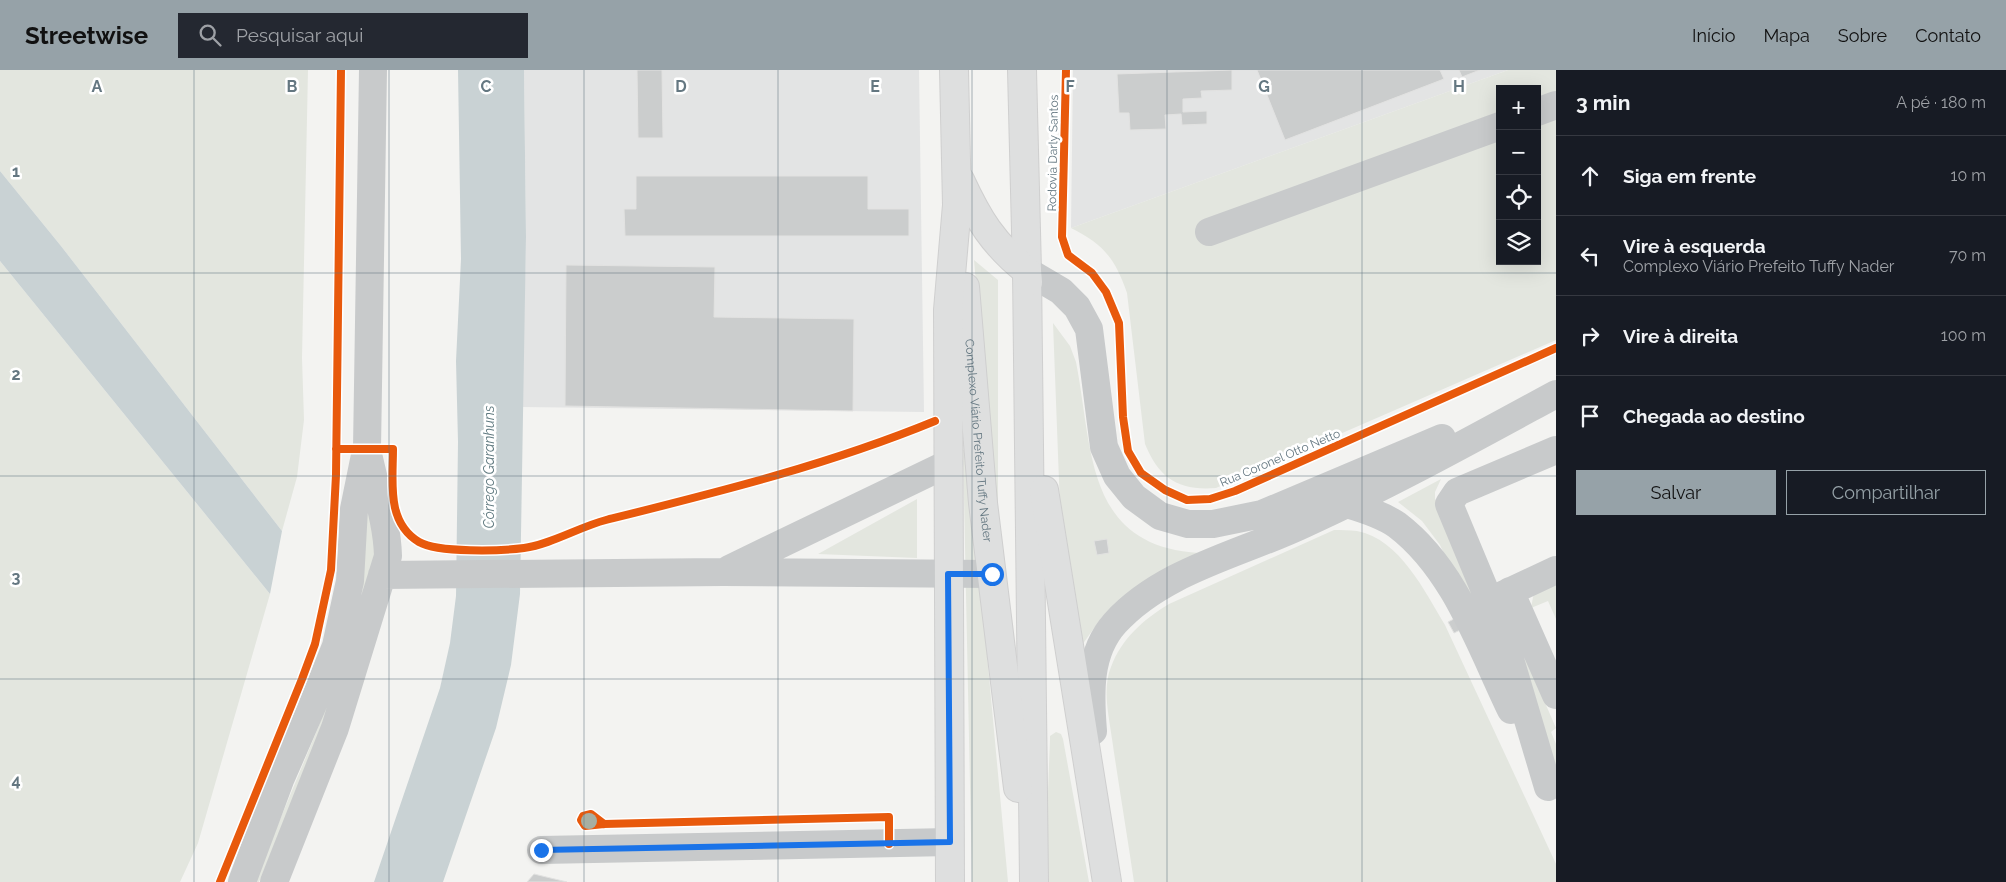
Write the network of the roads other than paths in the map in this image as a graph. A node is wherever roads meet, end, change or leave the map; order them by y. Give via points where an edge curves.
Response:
1 (373, 70) edge
2 (954, 70) edge
3 (1022, 70) edge
4 (1556, 105) edge
5 (1541, 111) edge
6 (1496, 127) edge
7 (956, 171) junction
8 (958, 205) junction
9 (1209, 232) dead end
10 (1028, 271) junction
11 (1556, 390) edge
12 (1556, 394) edge
13 (367, 449) junction
14 (1556, 450) edge
15 (949, 463) junction
16 (1348, 504) junction
17 (1556, 570) edge
18 (723, 572) junction
19 (948, 574) junction
20 (992, 574) junction
21 (382, 575) junction
22 (1500, 596) junction
23 (1556, 695) edge
24 (1552, 796) edge
25 (950, 842) junction
26 (541, 850) dead end
27 (242, 882) edge
28 (274, 882) edge
29 (950, 882) edge
30 (1029, 882) edge
31 (1034, 882) edge
32 (1107, 882) edge

1 - 13 street
2 - 7 main road
3 - 10 main road
4 - 5 street
6 - 9 street
7 - 8 main road
7 - 10 main road via 985,229 1010,258
8 - 15 main road, Complexo Viário Prefeito Tuffy Nader via 948,310
8 - 20 main road, Complexo Viário Prefeito Tuffy Nader
10 - 11 street via 1061,291 1078,307 1089,329 1104,447 1117,476 1134,497 1160,516 1188,524 1213,524 1262,514
10 - 31 main road
10 - 32 main road via 1044,492
12 - 16 street
13 - 21 street via 386,528 388,556
13 - 27 street via 356,489 350,581 336,646
14 - 22 street via 1457,492 1449,504
15 - 18 street
15 - 19 main road, Complexo Viário Prefeito Tuffy Nader
16 - 24 street via 1395,524 1418,543 1443,573
16 - 32 street via 1160,587 1114,624 1100,647 1092,670 1090,700
17 - 22 street
18 - 19 street
18 - 21 street
19 - 20 street
19 - 25 main road, Complexo Viário Prefeito Tuffy Nader
20 - 30 main road, Complexo Viário Prefeito Tuffy Nader
21 - 28 street via 335,728
22 - 23 street
22 - 24 street via 1501,629
25 - 26 street
25 - 29 main road, Complexo Viário Prefeito Tuffy Nader

